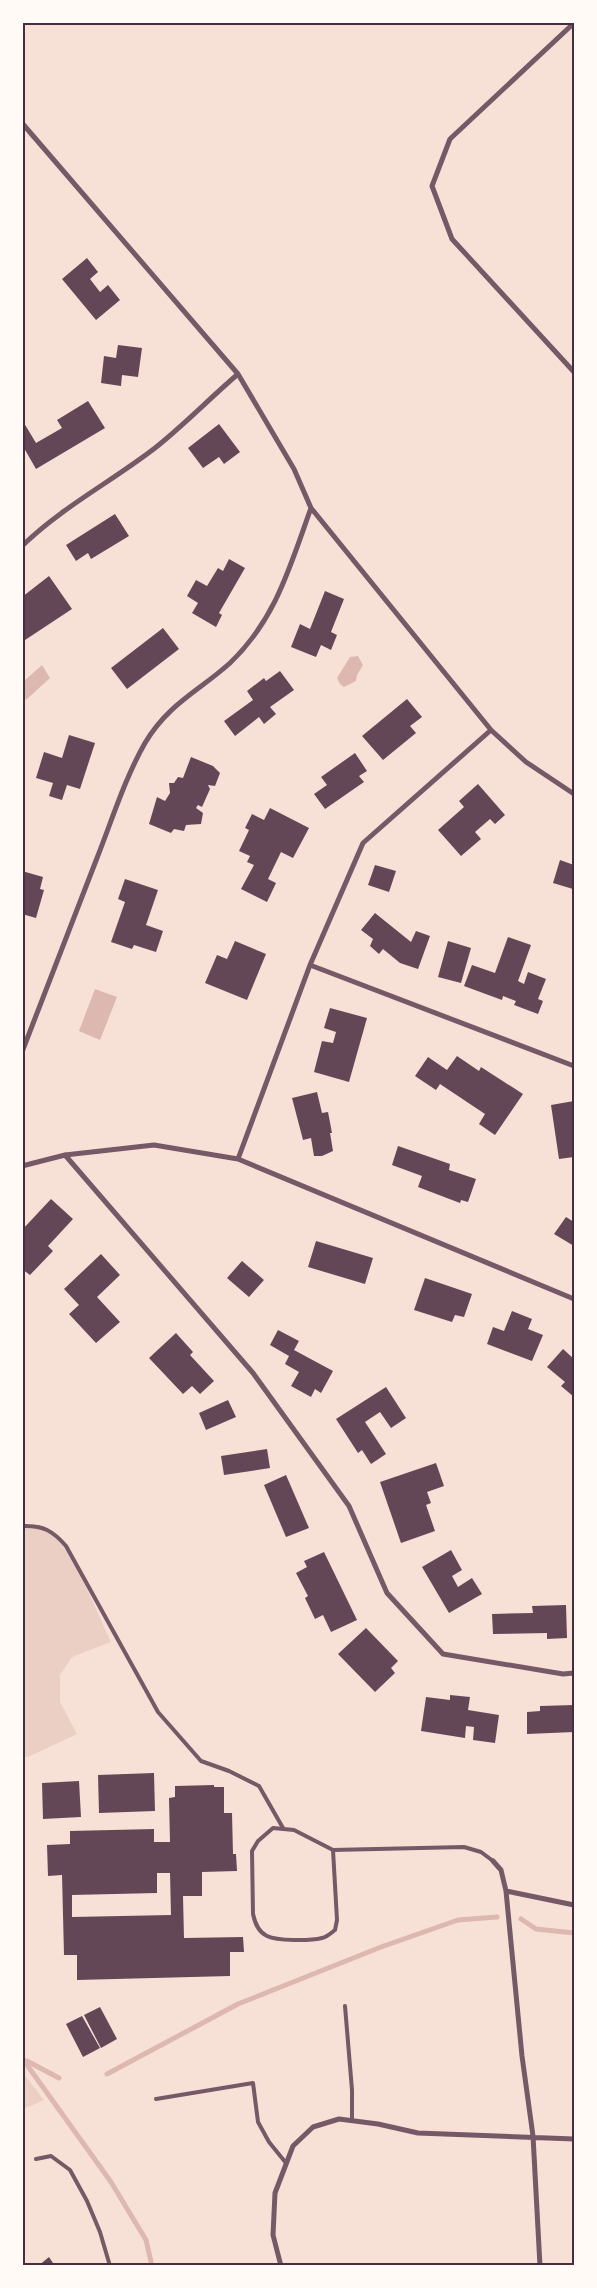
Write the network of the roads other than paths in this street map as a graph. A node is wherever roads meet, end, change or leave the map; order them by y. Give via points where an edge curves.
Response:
1 (574, 23) edge
2 (22, 123) edge
3 (574, 372) edge
4 (238, 374) junction
5 (311, 508) junction
6 (22, 546) edge
7 (491, 730) junction
8 (574, 794) edge
9 (310, 964) junction
10 (22, 1052) edge
11 (574, 1066) edge
12 (65, 1155) junction
13 (238, 1159) junction
14 (22, 1166) edge
15 (574, 1299) edge
16 (22, 1526) edge
17 (574, 1673) edge
18 (283, 1828) junction
19 (333, 1850) junction
20 (493, 1861) joint
21 (506, 1891) junction
22 (574, 1905) edge
23 (345, 2006) dead end
24 (156, 2099) dead end
25 (352, 2120) junction
26 (533, 2136) junction
27 (574, 2139) edge
28 (36, 2159) dead end
29 (286, 2163) junction
30 (110, 2266) edge
31 (282, 2266) edge
32 (540, 2266) edge

1 - 3 street via 450,139 432,186 452,239
2 - 4 street
4 - 5 street via 294,469
4 - 6 street via 155,448 65,509
5 - 7 street
5 - 10 street via 280,593 266,621 229,664 164,716 146,742 122,795
7 - 8 street via 526,762
7 - 9 street via 363,843
9 - 11 street
9 - 13 street
12 - 13 street via 154,1145
12 - 14 street
12 - 17 street via 253,1373 349,1506 387,1593 443,1654 562,1674
13 - 15 street
16 - 18 lane via 49,1529 66,1546 158,1712 201,1761 259,1786
18 - 19 lane via 294,1830
18 - 19 lane via 273,1828 252,1851 253,1914 255,1924 268,1937 322,1938 335,1930
19 - 20 lane via 464,1847 481,1852
20 - 21 street via 501,1870
21 - 22 street
21 - 26 street
23 - 25 lane
24 - 29 lane via 253,2083 258,2122
25 - 26 street via 418,2133
25 - 29 street via 339,2119 313,2128 293,2146
26 - 27 street
26 - 32 street
28 - 30 lane via 51,2156 70,2170 97,2224
29 - 31 street via 275,2193 273,2235

